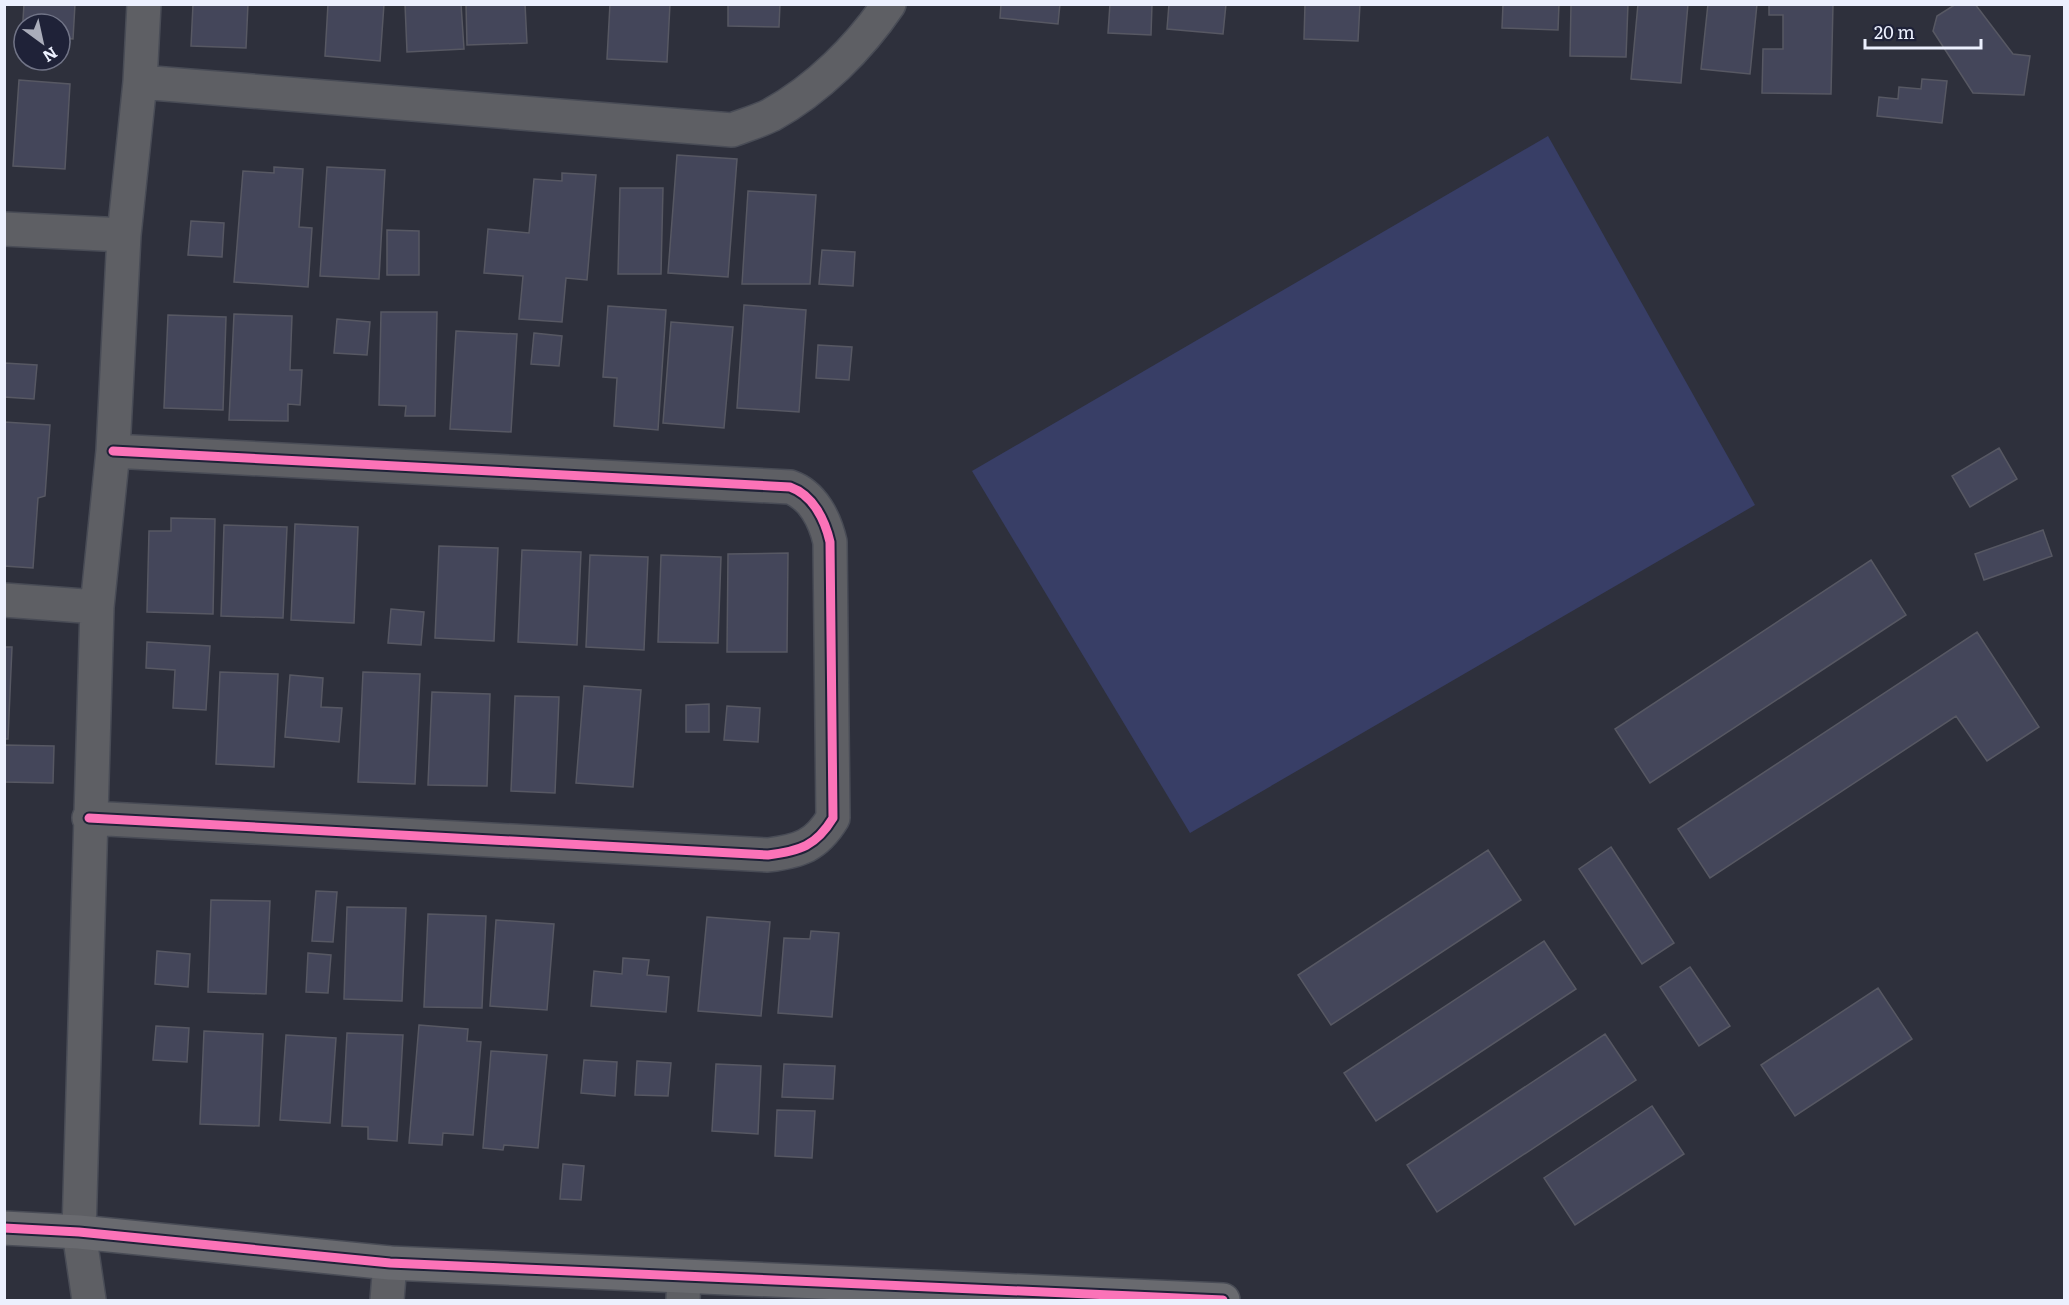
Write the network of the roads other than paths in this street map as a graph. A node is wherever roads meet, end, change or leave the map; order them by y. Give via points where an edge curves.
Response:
1 (144, 4) edge
2 (889, 4) edge
3 (140, 82) junction
4 (4, 229) edge
5 (124, 235) junction
6 (113, 451) junction
7 (4, 600) edge
8 (97, 607) junction
9 (89, 818) junction
10 (4, 1228) edge
11 (79, 1232) junction
12 (390, 1263) junction
13 (684, 1289) edge
14 (964, 1295) edge
15 (89, 1300) edge
16 (387, 1300) edge
17 (1223, 1300) edge

1 - 3 street
2 - 3 street via 837,66 771,115 732,130
3 - 5 street
4 - 5 street
5 - 6 street
6 - 8 street
6 - 9 street via 798,489 825,523 830,542 833,818 814,841 796,851 768,855
7 - 8 street
8 - 9 street
9 - 11 street
10 - 11 street
11 - 12 street
11 - 15 street
12 - 13 street
12 - 16 street
13 - 14 street
14 - 17 street

